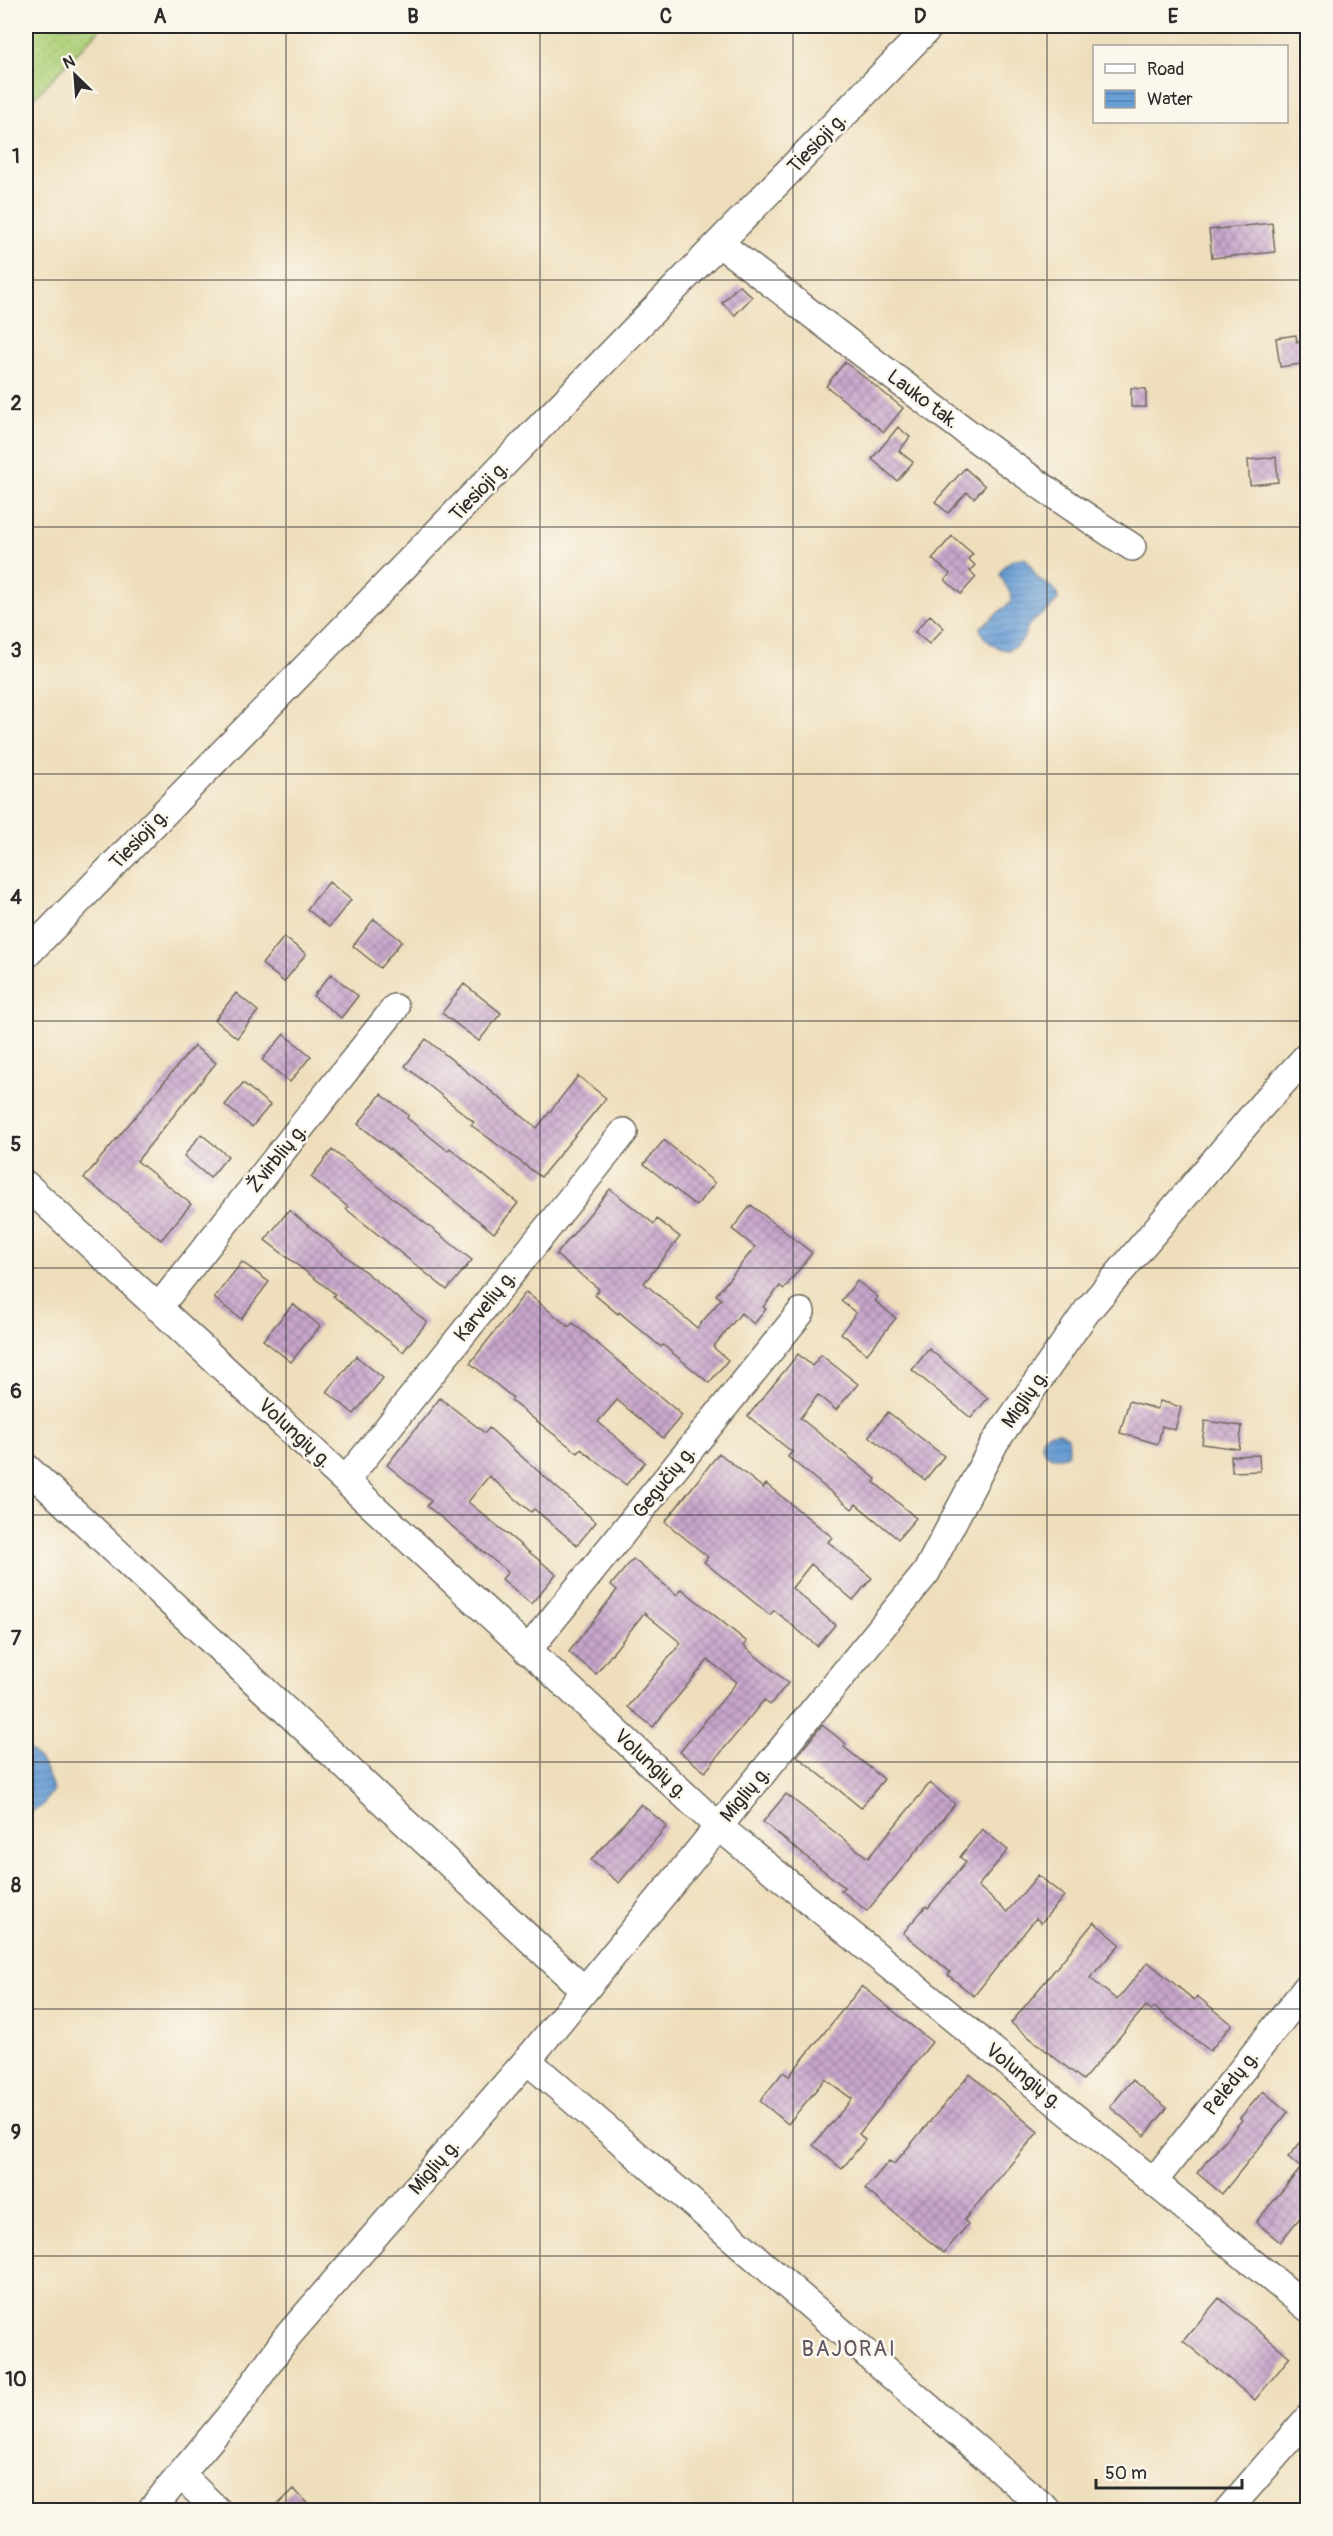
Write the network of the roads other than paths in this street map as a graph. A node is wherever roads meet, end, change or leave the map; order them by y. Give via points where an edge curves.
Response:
1 (930, 26) edge
2 (720, 244) junction
3 (1131, 547) dead end
4 (26, 955) edge
5 (395, 1008) dead end
6 (1308, 1055) edge
7 (624, 1132) dead end
8 (26, 1185) edge
9 (158, 1308) junction
10 (801, 1312) dead end
11 (26, 1467) edge
12 (346, 1480) junction
13 (528, 1651) junction
14 (718, 1826) junction
15 (1308, 1986) edge
16 (583, 1989) junction
17 (527, 2060) junction
18 (1154, 2181) junction
19 (1308, 2308) edge
20 (1308, 2418) edge
21 (181, 2475) junction
22 (151, 2511) edge
23 (217, 2511) edge
24 (1047, 2511) edge
25 (1228, 2511) edge

1 - 2 street, Tiesioji g.
2 - 3 street, Lauko tak. via 1066,505
2 - 4 street, Tiesioji g.
5 - 9 street, Žvirblių g.
6 - 14 street, Miglių g. via 1088,1311 995,1442 926,1573
7 - 12 street, Karvelių g.
8 - 9 street, Volungių g.
9 - 12 street, Volungių g.
10 - 13 street, Gegučių g.
11 - 16 street
12 - 13 street, Volungių g.
13 - 14 street, Volungių g.
14 - 16 street, Miglių g.
14 - 18 street, Volungių g.
15 - 18 street, Pelėdų g.
16 - 17 street, Miglių g.
17 - 21 street, Miglių g. via 286,2338 235,2410
17 - 24 street
18 - 19 street, Volungių g.
20 - 25 street
21 - 22 street, Miglių g.
21 - 23 street

